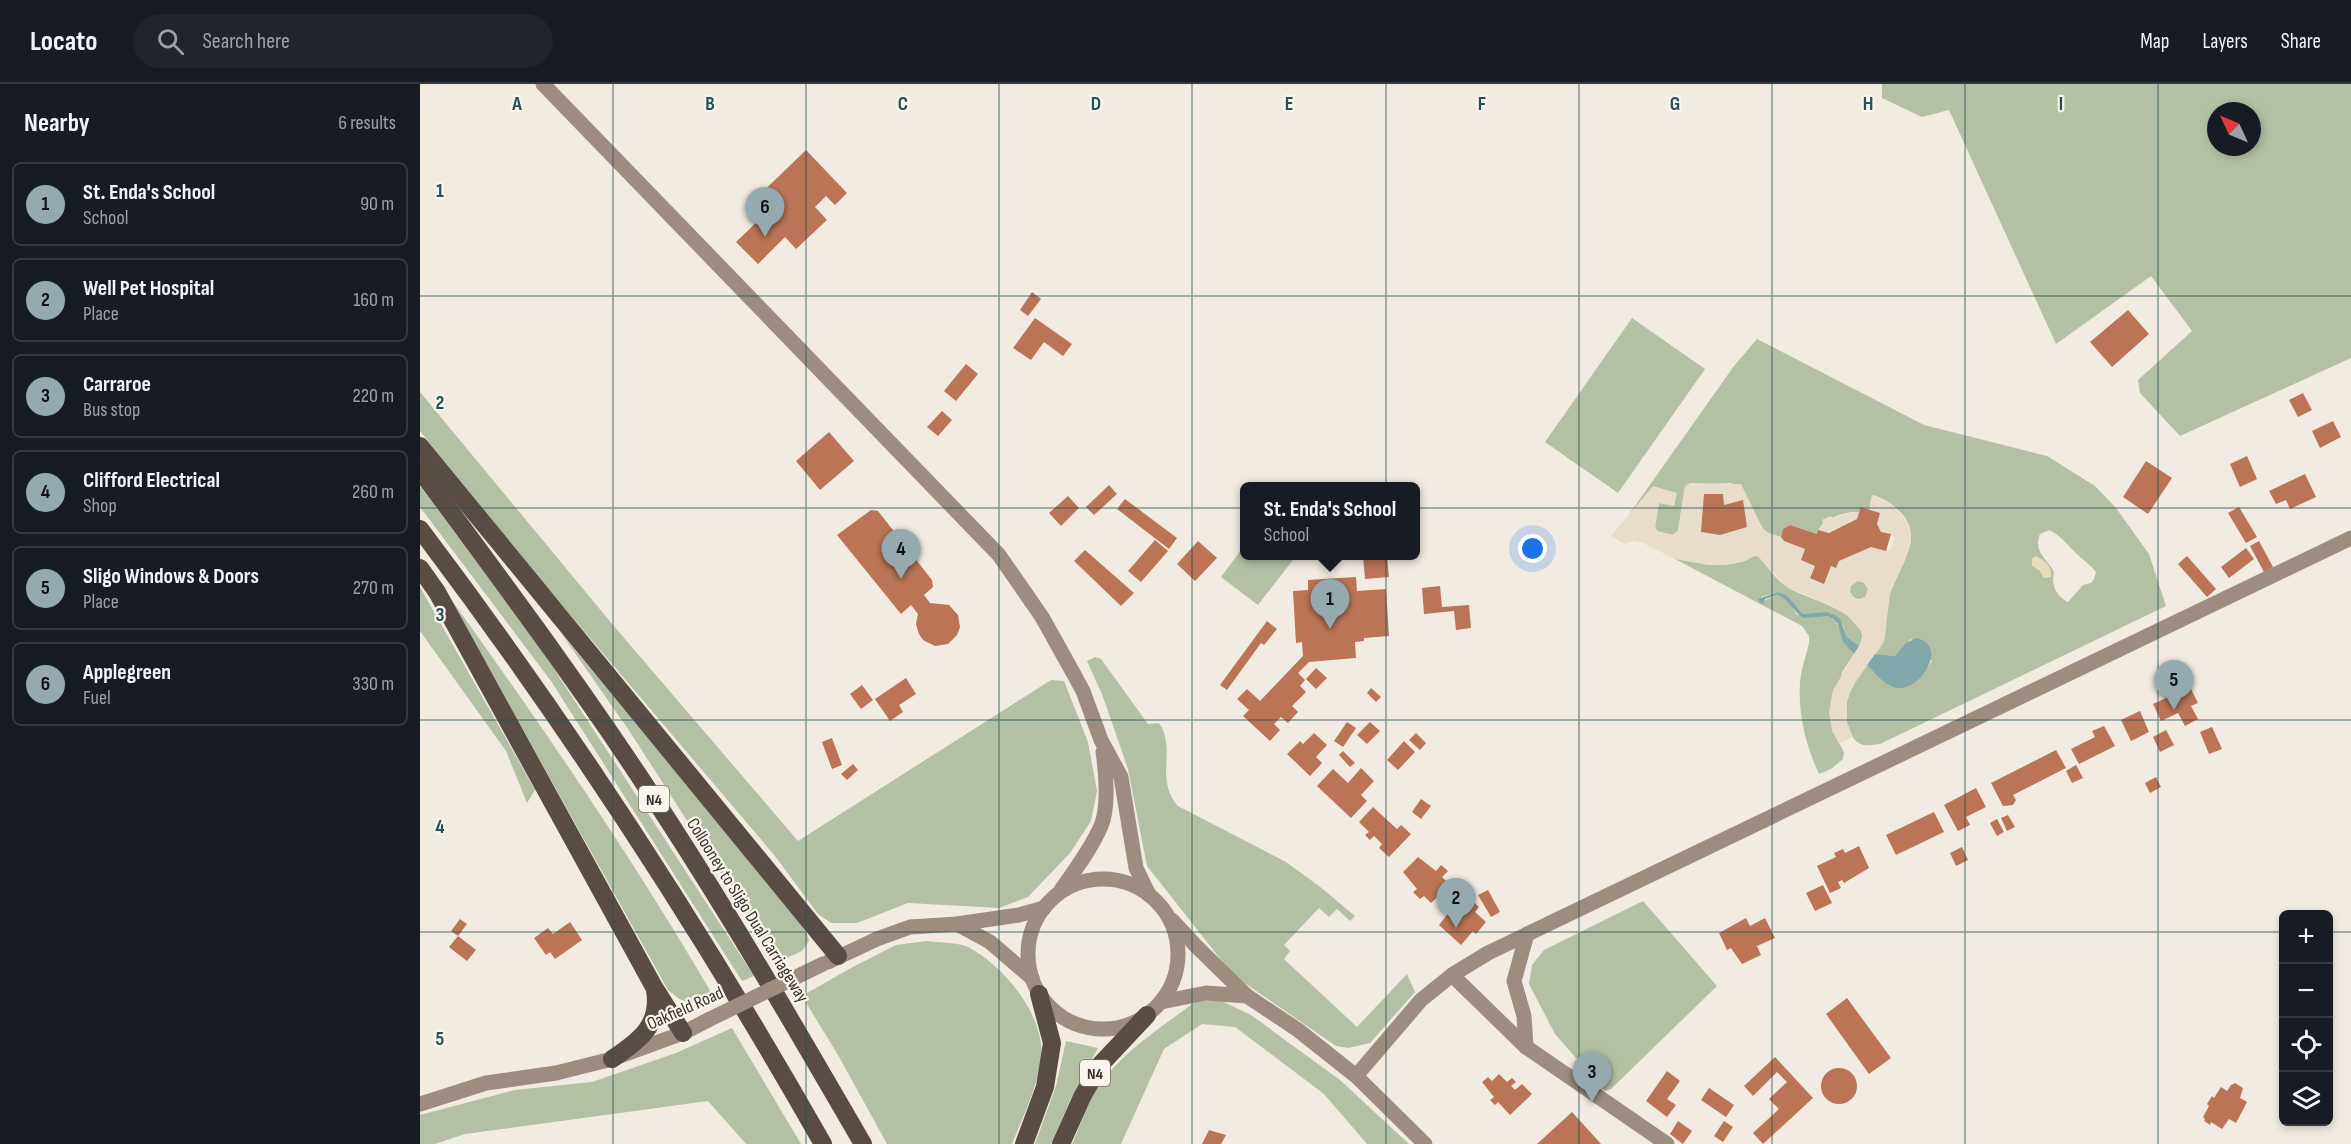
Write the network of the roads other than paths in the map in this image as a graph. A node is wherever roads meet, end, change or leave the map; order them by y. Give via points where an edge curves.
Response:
1 (543, 84) edge
2 (420, 446) edge
3 (420, 470) edge
4 (420, 529) edge
5 (2351, 538) edge
6 (420, 568) edge
7 (1101, 740) junction
8 (1058, 894) junction
9 (1149, 895) junction
10 (1044, 908) junction
11 (1163, 910) junction
12 (957, 924) junction
13 (1527, 934) junction
14 (830, 960) junction
15 (1452, 975) junction
16 (1035, 986) junction
17 (654, 987) junction
18 (1247, 996) junction
19 (1161, 1002) junction
20 (1147, 1015) junction
21 (683, 1033) junction
22 (1526, 1047) junction
23 (612, 1059) junction
24 (1356, 1076) junction
25 (420, 1104) edge
26 (823, 1144) edge
27 (863, 1144) edge
28 (1024, 1144) edge
29 (1061, 1144) edge
30 (1425, 1144) edge
31 (1667, 1144) edge

1 - 7 main road via 999,555 1042,617 1071,669
2 - 14 highway, N4
3 - 27 highway, Collooney to Sligo Dual Carriageway / N4 via 529,617 648,790
4 - 26 highway, N4 via 644,848
5 - 13 main road
6 - 17 highway
7 - 8 main road via 1107,780 1102,824
7 - 9 main road via 1121,777 1136,868
8 - 9 main road via 1084,882 1112,880
8 - 10 main road
9 - 11 main road
10 - 12 main road, Oakfield Road
10 - 16 main road via 1029,943 1028,961
11 - 18 main road
11 - 19 main road via 1178,947 1171,986
12 - 14 main road, Oakfield Road via 910,927
12 - 16 main road via 990,942
13 - 15 main road
13 - 22 main road via 1514,981 1524,1016
14 - 21 main road, Oakfield Road, bridge
15 - 22 main road
15 - 24 main road via 1420,1000
16 - 20 main road via 1052,1010 1088,1028 1109,1029
16 - 28 highway via 1052,1042 1045,1087
17 - 21 highway
17 - 23 highway via 657,1005 651,1024 634,1044
18 - 19 main road via 1206,993
18 - 24 main road
19 - 20 main road
20 - 29 highway, N4 via 1100,1065
21 - 23 main road, Oakfield Road
22 - 31 main road
23 - 25 main road, Oakfield Road via 556,1073 486,1083
24 - 30 main road

